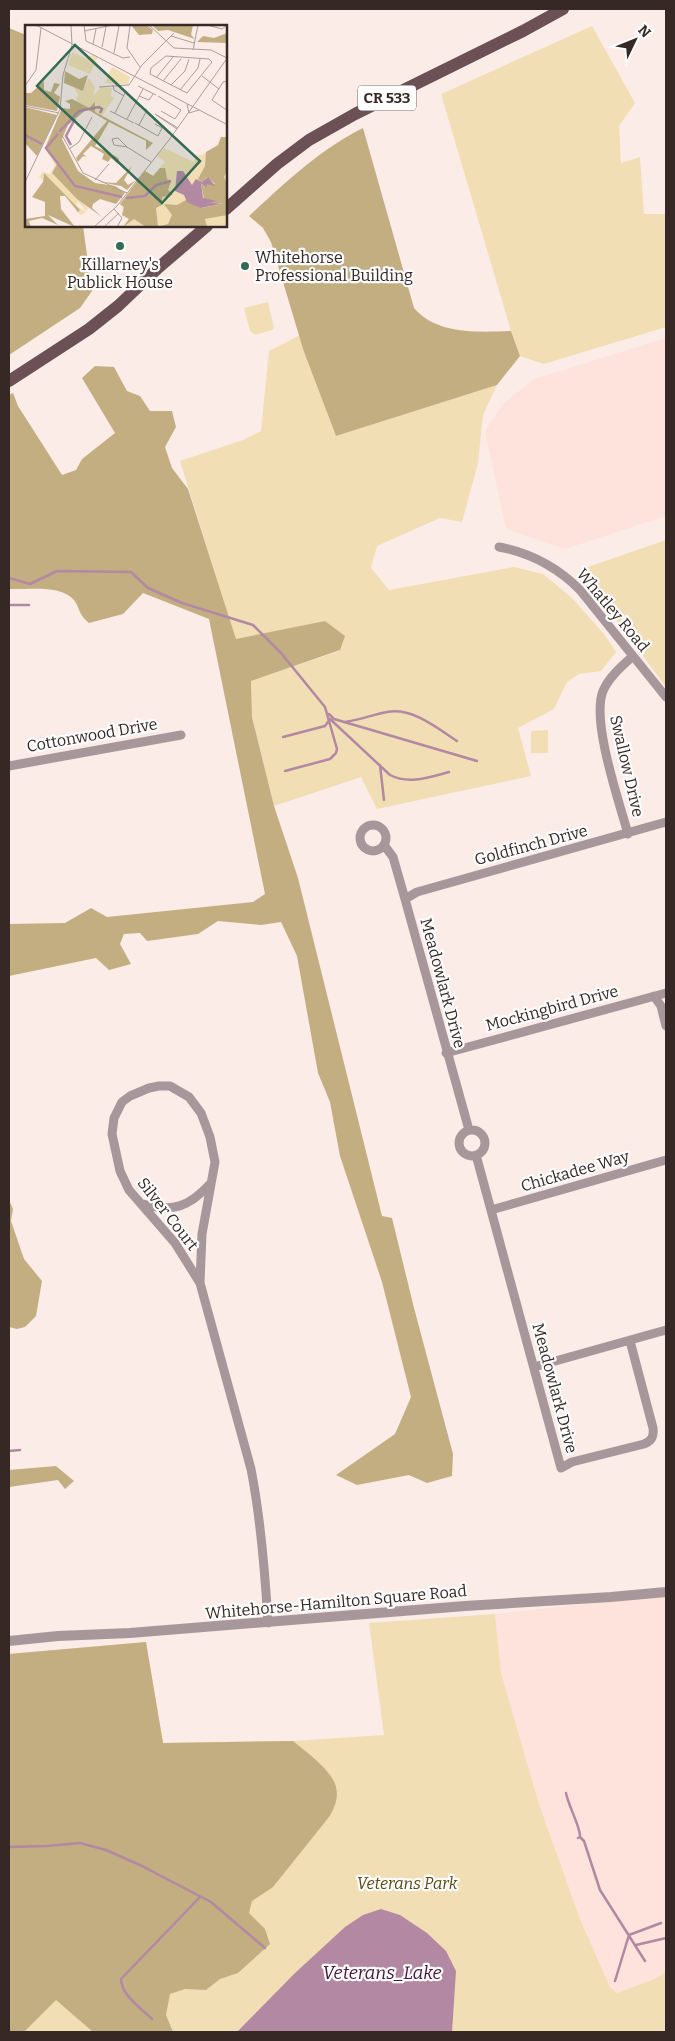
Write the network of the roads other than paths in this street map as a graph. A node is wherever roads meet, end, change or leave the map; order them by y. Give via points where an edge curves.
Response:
1 (563, 9) edge
2 (228, 207) edge
3 (205, 228) edge
4 (9, 381) edge
5 (499, 547) dead end
6 (633, 656) junction
7 (666, 697) edge
8 (181, 735) dead end
9 (9, 766) edge
10 (666, 822) edge
11 (628, 834) junction
12 (384, 846) dead end
13 (405, 899) junction
14 (666, 993) edge
15 (654, 996) junction
16 (666, 1026) edge
17 (446, 1053) junction
18 (469, 1130) junction
19 (476, 1155) junction
20 (666, 1160) edge
21 (210, 1184) junction
22 (143, 1204) junction
23 (491, 1210) junction
24 (200, 1284) junction
25 (666, 1330) edge
26 (630, 1341) junction
27 (534, 1367) junction
28 (666, 1592) edge
29 (268, 1622) junction
30 (9, 1641) edge

1 - 2 main road, CR 533 via 362,110 310,140
3 - 4 main road via 89,329
5 - 6 street, Whatley Road via 524,553 570,579
6 - 7 street, Whatley Road
6 - 11 street, Swallow Drive via 609,681 599,711
8 - 9 street, Cottonwood Drive
10 - 11 street, Goldfinch Drive
11 - 13 street, Goldfinch Drive via 417,892
12 - 13 street, Meadowlark Drive via 393,857
13 - 17 street, Meadowlark Drive
14 - 15 street, Mockingbird Drive
15 - 16 street via 661,1006
15 - 17 street, Mockingbird Drive
17 - 18 street, Meadowlark Drive
18 - 19 street, Meadowlark Drive via 477,1131 485,1139 484,1147
18 - 19 street via 462,1134 460,1146 468,1154
19 - 23 street, Meadowlark Drive
20 - 23 street, Chickadee Way
21 - 22 street via 192,1202 184,1205 163,1209
21 - 22 street, Silver Court via 214,1171 213,1150 196,1104 170,1086 149,1088 122,1102 114,1118 112,1134 125,1184
21 - 24 street, Silver Court via 202,1234
22 - 24 street, Silver Court via 174,1243
23 - 27 street, Meadowlark Drive
24 - 29 street, Silver Court via 257,1498
25 - 26 street
26 - 27 street
26 - 27 street, Meadowlark Drive via 653,1437 650,1442 572,1462 561,1468
28 - 29 street, Whitehorse-Hamilton Square Road
29 - 30 street, Whitehorse-Hamilton Square Road

